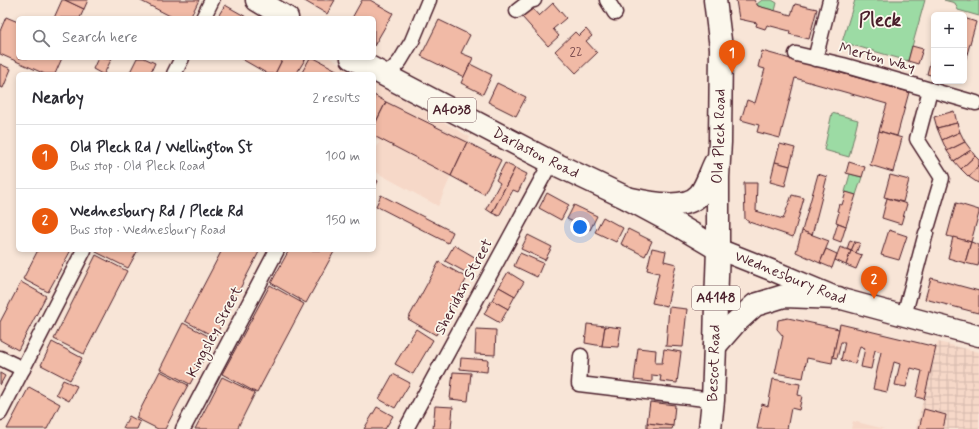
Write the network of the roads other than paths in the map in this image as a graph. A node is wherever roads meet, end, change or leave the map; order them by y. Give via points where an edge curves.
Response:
1 (212, 0) edge
2 (257, 0) edge
3 (429, 0) edge
4 (531, 0) edge
5 (607, 0) edge
6 (715, 0) edge
7 (830, 0) edge
8 (518, 12) dead end
9 (616, 13) dead end
10 (204, 16) edge
11 (284, 16) edge
12 (796, 54) dead end
13 (815, 59) junction
14 (181, 60) edge
15 (356, 60) edge
16 (175, 72) edge
17 (386, 76) junction
18 (930, 90) junction
19 (978, 100) edge
20 (719, 152) junction
21 (551, 162) junction
22 (627, 198) junction
23 (718, 249) junction
24 (83, 252) edge
25 (276, 252) edge
26 (838, 298) junction
27 (904, 316) junction
28 (979, 336) edge
29 (715, 346) junction
30 (581, 356) dead end
31 (0, 358) edge
32 (23, 369) junction
33 (712, 400) junction
34 (0, 413) edge
35 (183, 429) edge
36 (406, 429) edge
37 (710, 429) edge

1 - 10 street
2 - 11 main road
3 - 17 street via 412,41 400,61
4 - 8 street
5 - 9 street
6 - 20 main road, Old Pleck Road / A4148 via 721,48
7 - 13 street, Merton Way
12 - 13 street, Merton Way
13 - 18 street, Merton Way
14 - 16 street
15 - 17 main road, Darlaston Road / A4038
17 - 21 main road, Darlaston Road / A4038
18 - 19 street, Merton Way
18 - 27 street via 917,139 942,178
20 - 22 main road via 703,190 699,196 691,200 672,205
20 - 23 main road, Old Pleck Road / A4148
21 - 22 main road, Darlaston Road / A4038
21 - 36 street, Sheridan Street
22 - 23 main road, Darlaston Road / A4038
23 - 26 street, Wednesbury Road
23 - 29 main road, Bescot Road / A4148
24 - 32 street
25 - 35 street, Kingsley Street
26 - 27 street, Wednesbury Road
26 - 29 main road via 784,296 755,305
27 - 28 street, Wednesbury Road
29 - 33 main road, Bescot Road / A4148
30 - 33 street via 579,384
31 - 32 street
32 - 34 street
33 - 37 main road, Bescot Road / A4148

